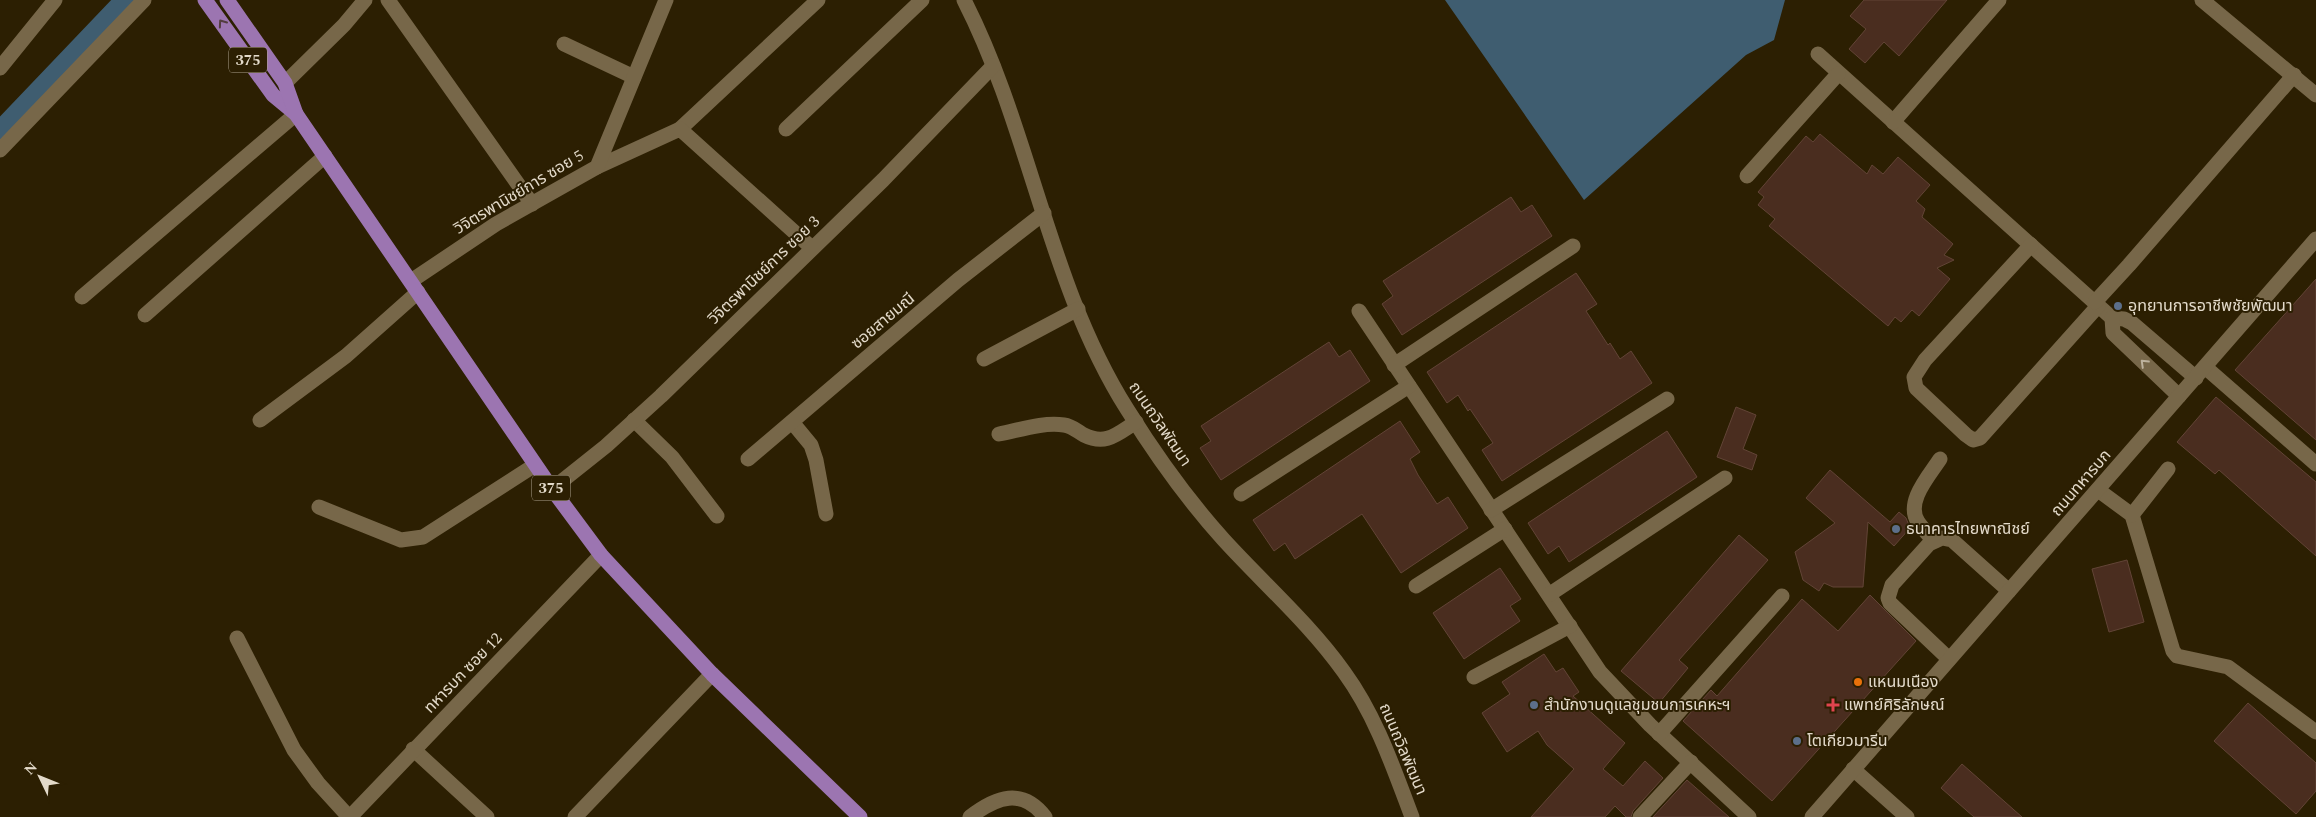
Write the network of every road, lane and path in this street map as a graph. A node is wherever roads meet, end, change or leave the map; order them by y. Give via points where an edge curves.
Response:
1 (144, 0) edge
2 (205, 0) edge
3 (228, 0) edge
4 (365, 0) edge
5 (388, 0) edge
6 (818, 0) edge
7 (922, 0) edge
8 (964, 0) edge
9 (1999, 0) edge
10 (2202, 0) edge
11 (55, 2) edge
12 (662, 2) edge
13 (564, 44) dead end
14 (1818, 54) dead end
15 (993, 66) junction
16 (0, 68) edge
17 (1838, 74) junction
18 (2294, 75) junction
19 (634, 77) junction
20 (285, 83) junction
21 (2316, 95) edge
22 (296, 114) junction
23 (1893, 122) junction
24 (680, 129) junction
25 (786, 129) dead end
26 (0, 150) edge
27 (325, 156) junction
28 (597, 167) junction
29 (1747, 176) dead end
30 (532, 204) junction
31 (1044, 213) junction
32 (2316, 239) edge
33 (2031, 245) junction
34 (1573, 246) dead end
35 (812, 248) junction
36 (2311, 255) edge
37 (415, 286) junction
38 (82, 297) dead end
39 (2096, 304) junction
40 (1078, 309) junction
41 (1359, 311) dead end
42 (145, 316) dead end
43 (2112, 318) junction
44 (984, 359) dead end
45 (1394, 365) junction
46 (2200, 372) junction
47 (1409, 386) junction
48 (2179, 396) junction
49 (1668, 399) dead end
50 (260, 420) dead end
51 (634, 420) junction
52 (792, 422) junction
53 (1136, 422) junction
54 (999, 434) dead end
55 (748, 459) dead end
56 (1940, 459) dead end
57 (2316, 464) edge
58 (536, 465) junction
59 (2168, 469) dead end
60 (1725, 478) dead end
61 (552, 489) junction
62 (2098, 490) junction
63 (1241, 494) dead end
64 (319, 507) dead end
65 (1491, 510) junction
66 (826, 514) dead end
67 (2132, 515) junction
68 (717, 516) dead end
69 (1505, 529) junction
70 (1933, 540) junction
71 (602, 555) junction
72 (1416, 586) dead end
73 (2009, 590) junction
74 (1550, 594) junction
75 (1782, 596) dead end
76 (1570, 626) junction
77 (237, 638) dead end
78 (1950, 659) junction
79 (712, 674) junction
80 (1474, 677) dead end
81 (2316, 732) edge
82 (1659, 734) junction
83 (413, 750) junction
84 (1691, 762) junction
85 (1854, 769) junction
86 (349, 817) edge
87 (487, 817) edge
88 (575, 817) edge
89 (860, 817) edge
90 (970, 817) edge
91 (1045, 817) edge
92 (1412, 817) edge
93 (1640, 817) edge
94 (1749, 817) edge
95 (1812, 817) edge
96 (1907, 817) edge

1 - 26 street
22 -> 2 main road, 375 via 273,95
3 - 20 main road, 375
4 - 20 street via 344,26
5 - 30 street
6 - 24 street
7 - 25 street
8 - 15 street, ถนนถวิลพัฒนา
9 - 23 street
10 - 18 street
11 - 16 street
12 - 19 street, วิจิตรพานิชย์การ ซอย 5
13 - 19 street
14 - 17 street
15 - 31 street, ถนนถวิลพัฒนา
15 - 35 street, วิจิตรพานิชย์การ ซอย 3
17 - 23 street
17 - 29 street
18 - 21 street
18 - 39 street
19 - 28 street, วิจิตรพานิชย์การ ซอย 5
20 - 22 main road, 375
22 - 27 main road, 375
22 - 38 street
23 - 33 street
24 - 28 street
24 - 35 street
27 - 37 main road, 375
27 - 42 street
28 - 30 street, วิจิตรพานิชย์การ ซอย 5
30 - 37 street, วิจิตรพานิชย์การ ซอย 5 via 496,224
31 - 40 street, ถนนถวิลพัฒนา
31 - 52 street, ซอยสายมณี via 958,280
32 - 36 street, ถนนทหารบก
33 - 39 street
33 - 39 street via 1925,360 1914,378 1916,388 1966,435 1974,440 1980,438
34 - 45 street
35 - 51 street, วิจิตรพานิชย์การ ซอย 3
36 - 46 street, ถนนทหารบก
37 - 50 street, วิจิตรพานิชย์การ ซอย 5 via 346,356
37 - 58 main road, 375
39 - 43 street
40 - 44 street
40 - 53 street, ถนนถวิลพัฒนา via 1108,376
41 - 45 street
43 - 46 street via 2132,323
48 -> 43 street via 2114,333
45 - 47 street
46 - 48 street, ถนนทหารบก
46 - 57 street
47 - 63 street
47 - 65 street
48 - 62 street, ถนนทหารบก
49 - 65 street
51 - 61 street, วิจิตรพานิชย์การ ซอย 3
51 - 68 street via 672,457
52 - 55 street, ซอยสายมณี
52 - 66 street via 810,445 816,460
53 - 54 street via 1102,440 1058,424
53 - 92 street, ถนนถวิลพัฒนา via 1207,520 1344,671 1376,724
56 - 70 street via 1915,501 1914,511 1918,522
58 - 61 main road, 375
58 - 64 street via 423,537 401,540
59 - 67 street
60 - 74 street
61 - 71 main road, 375
62 - 67 street
62 - 73 street, ถนนทหารบก
65 - 69 street
67 - 81 street via 2173,651 2184,659 2228,667
69 - 72 street
69 - 74 street
70 - 73 street via 1952,540
70 - 78 street via 1892,585 1888,598 1898,613
71 - 79 main road, 375
71 - 83 street, ทหารบก ซอย 12
73 - 78 street, ถนนทหารบก
74 - 76 street
75 - 82 street
76 - 80 street
76 - 82 street via 1600,672
77 - 86 street via 294,750
78 - 85 street, ถนนทหารบก
79 - 88 street
79 - 89 main road, 375
82 - 84 street
83 - 86 street, ทหารบก ซอย 12
83 - 87 street
84 - 93 street
84 - 94 street
85 - 95 street, ถนนทหารบก
85 - 96 street
90 - 91 street via 988,804 1016,797 1027,800

